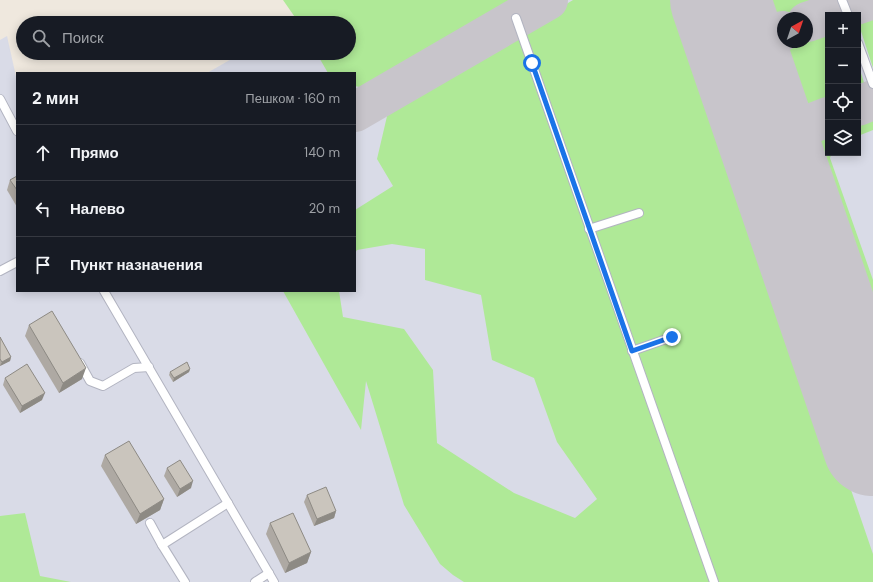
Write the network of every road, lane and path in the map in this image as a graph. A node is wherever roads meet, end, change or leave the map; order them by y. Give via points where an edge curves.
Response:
1 (842, 0) edge
2 (847, 12) edge
3 (516, 18) dead end
4 (860, 48) edge
5 (873, 84) edge
6 (0, 99) edge
7 (16, 129) edge
8 (639, 213) dead end
9 (589, 229) junction
10 (16, 263) edge
11 (0, 271) edge
12 (105, 292) edge
13 (672, 337) dead end
14 (632, 351) junction
15 (75, 353) edge
16 (149, 367) junction
17 (228, 503) junction
18 (150, 524) dead end
19 (162, 545) junction
20 (269, 573) junction
21 (185, 582) edge
22 (255, 582) edge
23 (274, 582) edge
24 (714, 582) edge

1 - 2 lane
3 - 9 lane
4 - 5 lane
6 - 7 lane
8 - 9 lane
9 - 14 lane
10 - 11 lane
12 - 16 lane
13 - 14 lane
14 - 24 lane
15 - 16 lane via 90,381 103,386 134,368
16 - 17 lane
17 - 19 lane
17 - 20 lane
18 - 19 lane
19 - 21 lane
20 - 22 lane
20 - 23 lane

